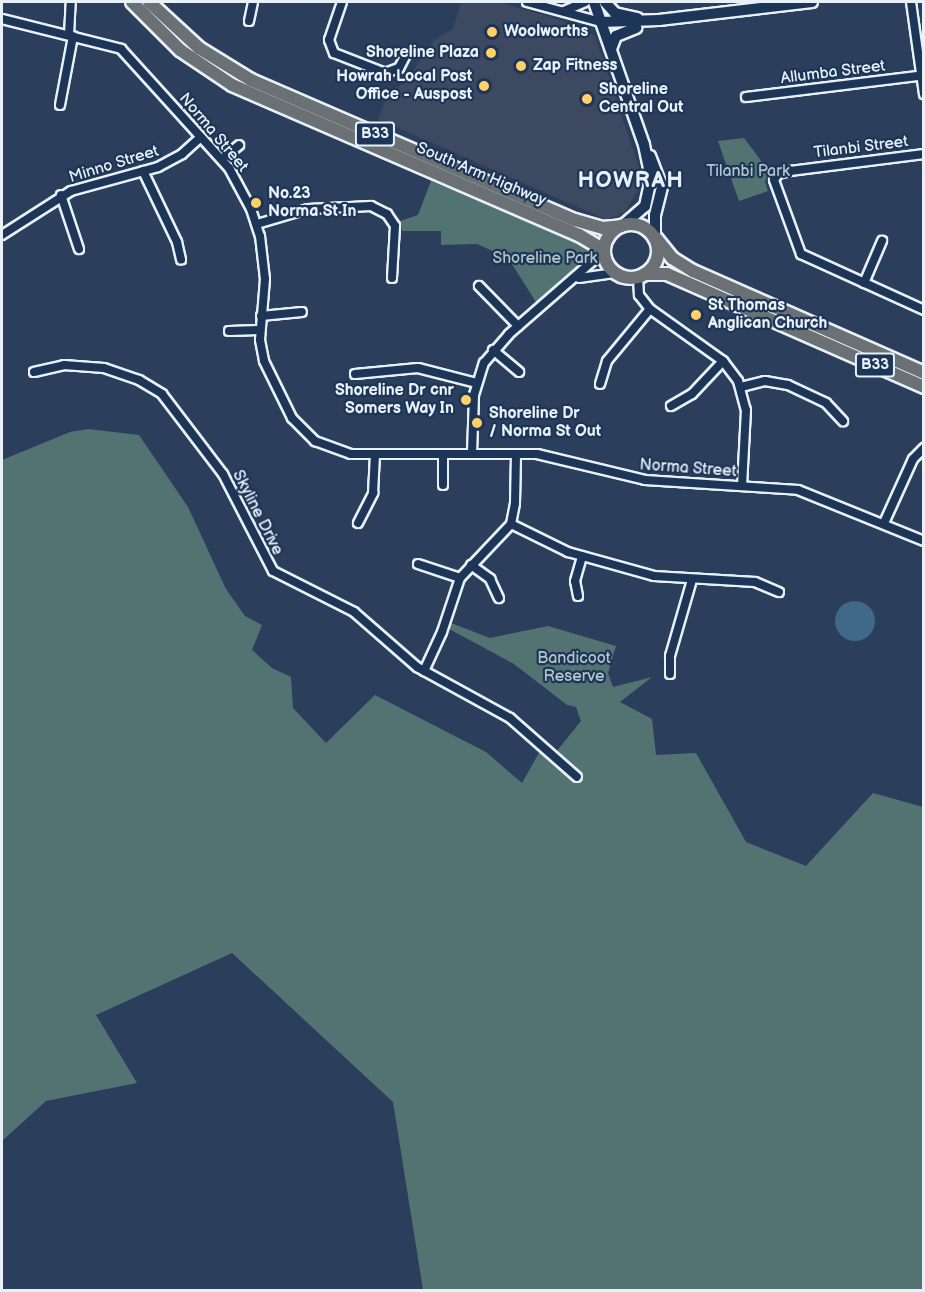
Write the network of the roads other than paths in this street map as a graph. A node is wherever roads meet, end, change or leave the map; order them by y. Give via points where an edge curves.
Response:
1 (71, 2) edge
2 (132, 2) edge
3 (148, 2) edge
4 (253, 2) edge
5 (342, 2) edge
6 (527, 2) edge
7 (585, 2) edge
8 (594, 2) edge
9 (605, 2) edge
10 (812, 2) edge
11 (911, 2) edge
12 (562, 12) junction
13 (2, 19) edge
14 (249, 21) dead end
15 (659, 21) junction
16 (601, 22) junction
17 (71, 36) junction
18 (611, 49) junction
19 (407, 53) dead end
20 (922, 76) edge
21 (924, 94) edge
22 (746, 97) dead end
23 (60, 105) dead end
24 (201, 137) junction
25 (239, 145) dead end
26 (644, 145) junction
27 (924, 154) edge
28 (222, 159) junction
29 (143, 171) junction
30 (61, 195) junction
31 (257, 224) junction
32 (622, 225) junction
33 (2, 235) edge
34 (655, 237) junction
35 (882, 241) dead end
36 (79, 249) dead end
37 (604, 251) junction
38 (181, 260) dead end
39 (616, 273) junction
40 (641, 276) junction
41 (392, 278) dead end
42 (574, 280) junction
43 (864, 283) junction
44 (479, 286) dead end
45 (650, 309) junction
46 (924, 309) edge
47 (302, 312) dead end
48 (261, 316) junction
49 (518, 326) junction
50 (260, 330) junction
51 (229, 331) dead end
52 (493, 351) junction
53 (723, 361) junction
54 (34, 372) dead end
55 (519, 372) dead end
56 (924, 373) edge
57 (355, 374) dead end
58 (477, 383) junction
59 (600, 384) dead end
60 (741, 387) junction
61 (924, 387) edge
62 (671, 406) dead end
63 (843, 421) dead end
64 (924, 448) edge
65 (472, 453) junction
66 (375, 454) junction
67 (443, 454) junction
68 (516, 454) junction
69 (443, 485) dead end
70 (742, 486) junction
71 (358, 523) dead end
72 (884, 523) junction
73 (511, 524) junction
74 (924, 541) edge
75 (582, 556) junction
76 (418, 564) dead end
77 (471, 565) junction
78 (460, 578) junction
79 (692, 580) junction
80 (779, 592) dead end
81 (578, 596) dead end
82 (499, 598) dead end
83 (424, 671) junction
84 (670, 674) dead end
85 (577, 777) dead end

1 - 17 street
2 - 37 main road, South Arm Highway / B33 via 180,50 232,85 579,235
3 - 32 main road, South Arm Highway / B33 via 194,45 251,80 575,220 603,228
4 - 14 street
5 - 19 street via 329,40 334,53 385,73 399,68
6 - 12 street
7 - 12 street
8 - 16 main road
9 - 15 main road via 618,15
10 - 15 main road
11 - 20 street
12 - 16 street
13 - 17 street, Norma Street
15 - 16 main road
15 - 18 main road via 618,34
16 - 18 main road
17 - 23 street
17 - 24 street, Norma Street via 121,49
18 - 26 main road
20 - 21 street
20 - 22 street, Allumba Street
24 - 28 street, Norma Street
24 - 29 street, Minno Street via 175,159
25 - 28 street
26 - 32 main road via 651,191 642,209
26 - 34 main road via 662,182
27 - 43 street, Tilanbi Street via 790,171 776,177 774,184 801,254
28 - 31 street, Norma Street via 240,186
29 - 30 street, Minno Street via 91,183
29 - 38 street via 177,242
30 - 33 street, Minno Street
30 - 36 street
31 - 41 street via 308,209 365,205 377,208 396,226
31 - 48 street, Norma Street via 265,268
32 - 34 main road, B33 via 638,223
32 - 37 main road via 611,234
34 - 40 main road via 656,259
34 - 56 main road, B33 via 672,258 693,271
35 - 43 street
37 - 39 main road
37 - 42 street
39 - 40 main road, B33
39 - 42 street
40 - 45 street via 639,295
40 - 61 main road, B33 via 660,272 675,277
42 - 49 street
43 - 46 street, Tilanbi Street
44 - 49 street
45 - 53 street
45 - 59 street via 606,361
47 - 48 street
48 - 50 street, Norma Street
49 - 52 street
50 - 51 street
50 - 66 street, Norma Street via 267,370 297,425 315,441 332,449
52 - 55 street
52 - 58 street
53 - 60 street
53 - 62 street via 692,394
54 - 83 street, Skyline Drive via 64,365 104,368 134,377 162,394 229,483 273,572 347,607
57 - 58 street via 418,368
58 - 65 street
60 - 63 street via 765,381 788,385 826,403
60 - 70 street via 746,411
64 - 72 street via 913,459
65 - 67 street, Norma Street
65 - 68 street, Norma Street
66 - 67 street, Norma Street
66 - 71 street via 373,493
67 - 69 street
68 - 70 street, Norma Street via 551,456 645,480
68 - 73 street
70 - 72 street, Norma Street via 810,492
72 - 74 street, Norma Street
73 - 75 street
73 - 77 street
75 - 79 street via 654,576
75 - 81 street via 575,581
76 - 78 street
77 - 78 street
77 - 82 street via 490,579
78 - 83 street
79 - 80 street via 755,582
79 - 84 street via 670,656
83 - 85 street, Skyline Drive via 499,710

